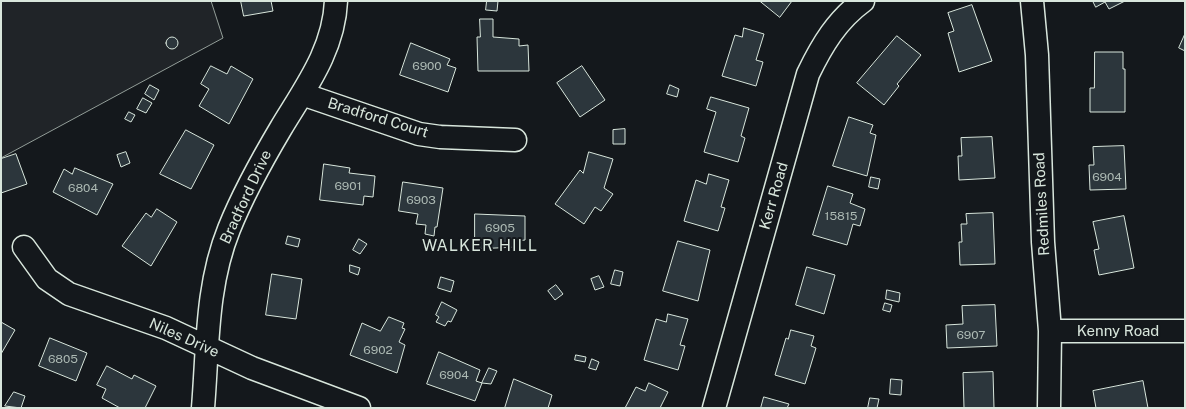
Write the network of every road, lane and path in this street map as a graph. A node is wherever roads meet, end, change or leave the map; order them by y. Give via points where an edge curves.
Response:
1 (336, 1) edge
2 (863, 1) edge
3 (1032, 1) edge
4 (302, 94) junction
5 (515, 140) dead end
6 (24, 247) dead end
7 (1050, 331) junction
8 (1185, 331) edge
9 (208, 349) junction
10 (203, 408) edge
11 (359, 408) edge
12 (714, 408) edge
13 (1048, 408) edge

1 - 4 street, Bradford Drive via 324,55
2 - 12 street, Kerr Road via 829,35 808,74
3 - 7 street, Redmiles Road
4 - 5 street, Bradford Court via 419,134
4 - 9 street, Bradford Drive via 259,167 223,244 212,287
6 - 9 street, Niles Drive via 58,289 166,328
7 - 8 street, Kenny Road
7 - 13 street, Redmiles Road
9 - 10 street, Bradford Drive
9 - 11 street, Niles Drive

